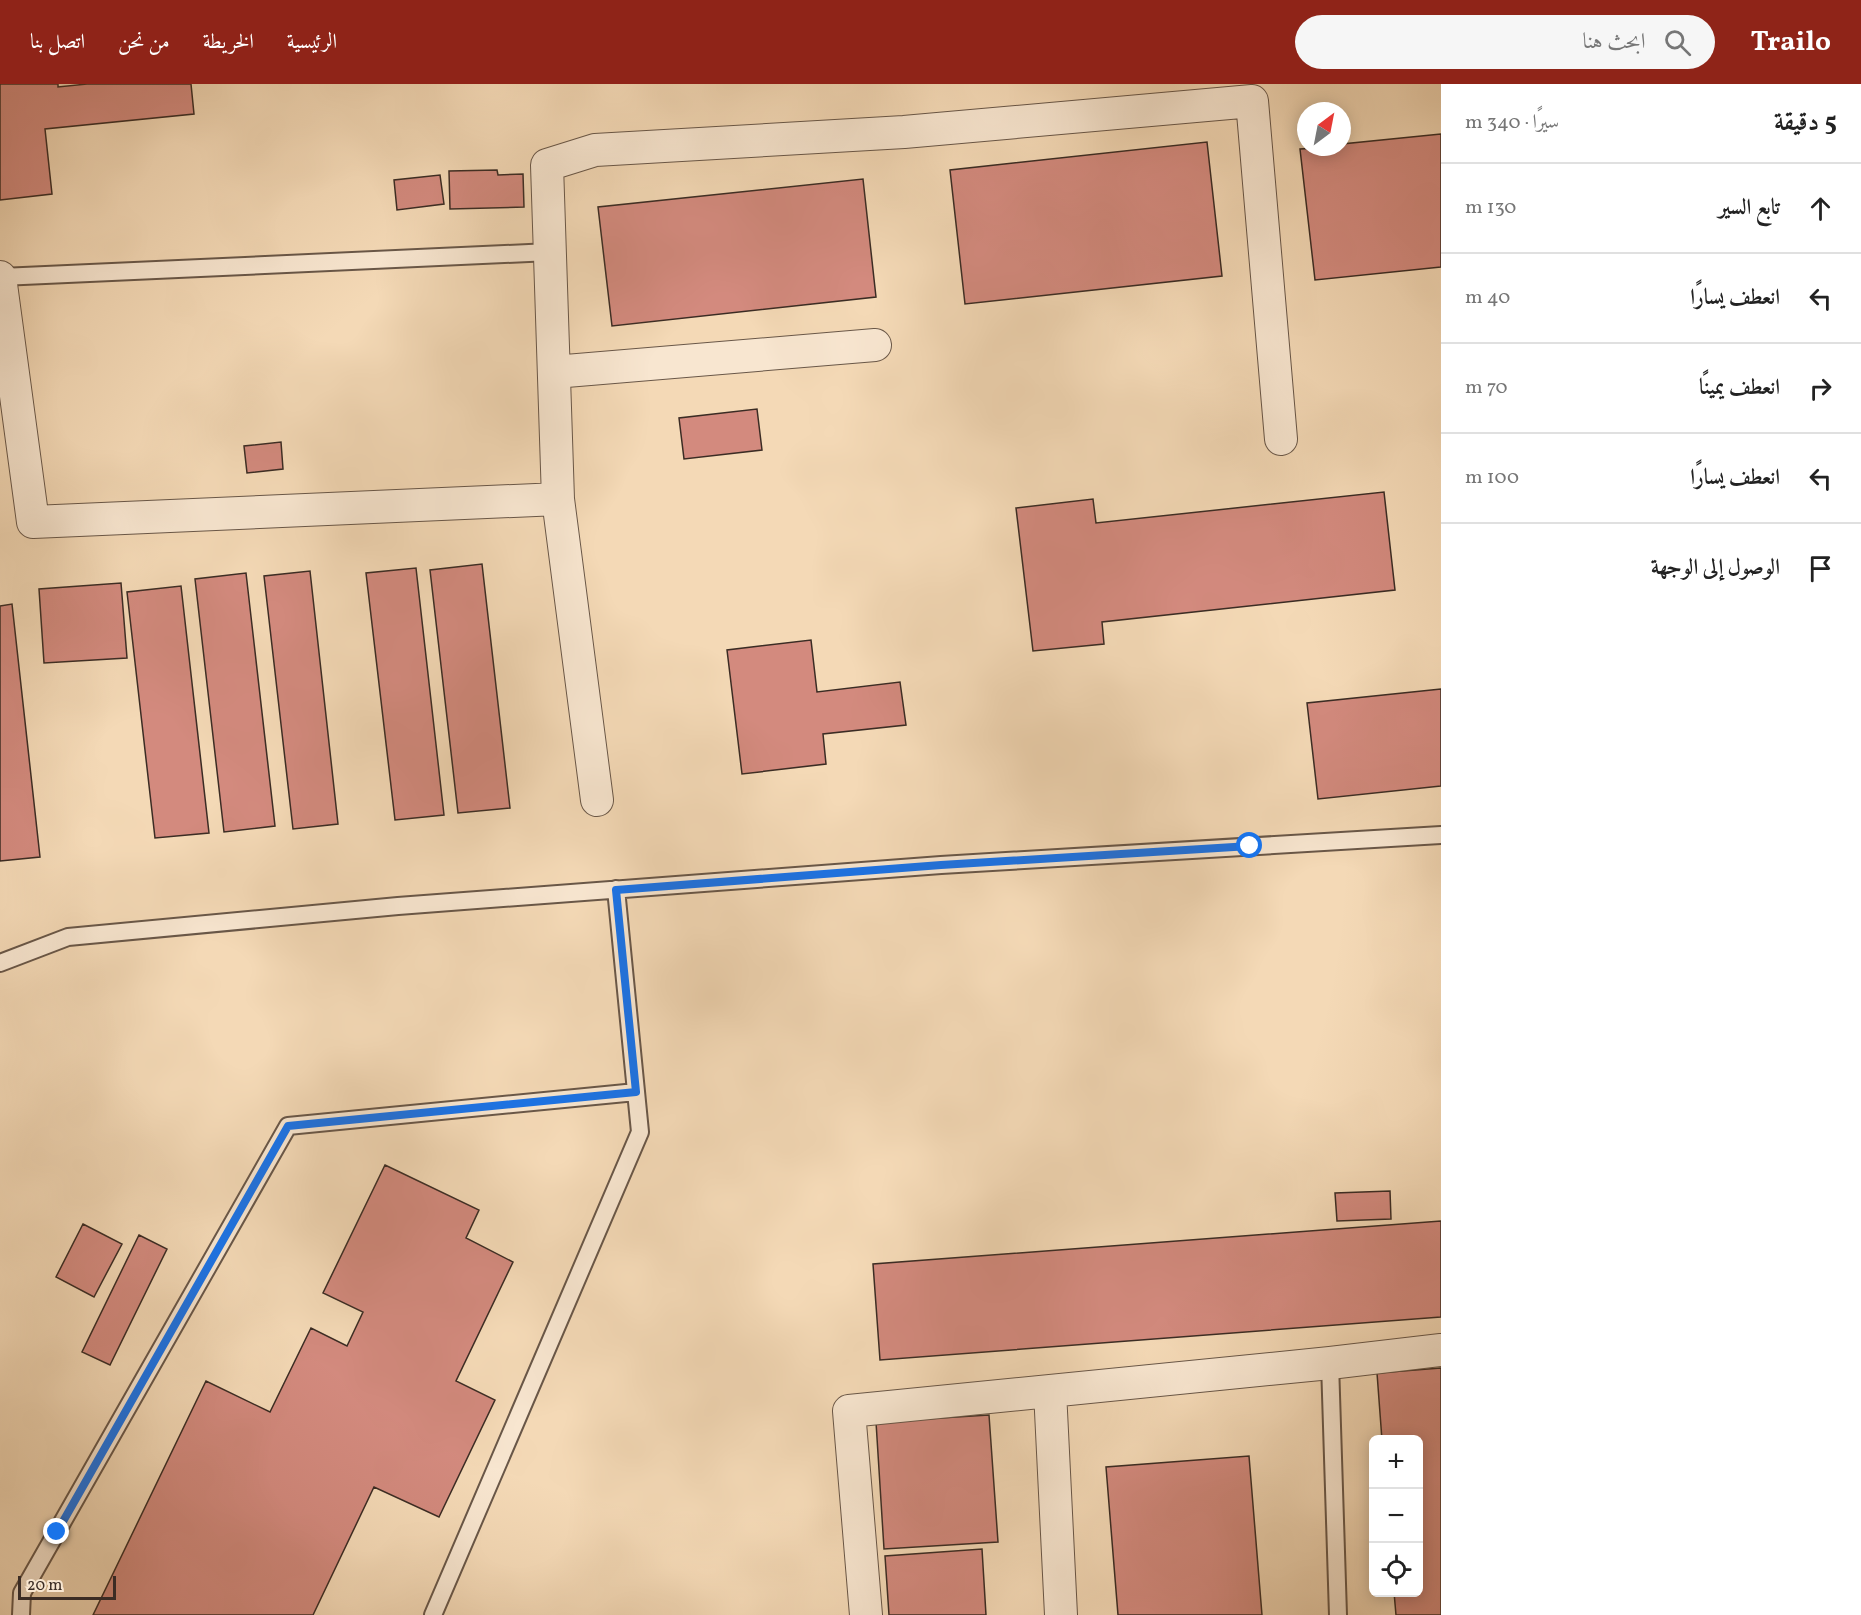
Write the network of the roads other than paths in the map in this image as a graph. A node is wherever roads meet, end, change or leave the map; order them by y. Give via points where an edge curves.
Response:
1 (550, 252) junction
2 (1, 277) edge
3 (875, 345) dead end
4 (554, 372) junction
5 (1281, 439) dead end
6 (558, 500) junction
7 (597, 800) dead end
8 (1441, 835) edge
9 (616, 890) junction
10 (0, 963) edge
11 (636, 1092) junction
12 (1441, 1350) edge
13 (1330, 1363) junction
14 (1050, 1391) junction
15 (21, 1615) edge
16 (433, 1615) edge
17 (866, 1615) edge
18 (1061, 1615) edge
19 (1338, 1615) edge

1 - 2 lane
1 - 4 street
1 - 5 street via 547,165 595,150 904,132 1252,100
2 - 6 street via 33,522
3 - 4 street
4 - 6 street
6 - 7 street
8 - 9 lane via 941,865
9 - 10 lane via 68,937
9 - 11 lane
11 - 15 lane via 288,1126 22,1593
11 - 16 lane via 640,1132
12 - 13 street
13 - 14 street
13 - 19 lane
14 - 17 street via 849,1411
14 - 18 street

